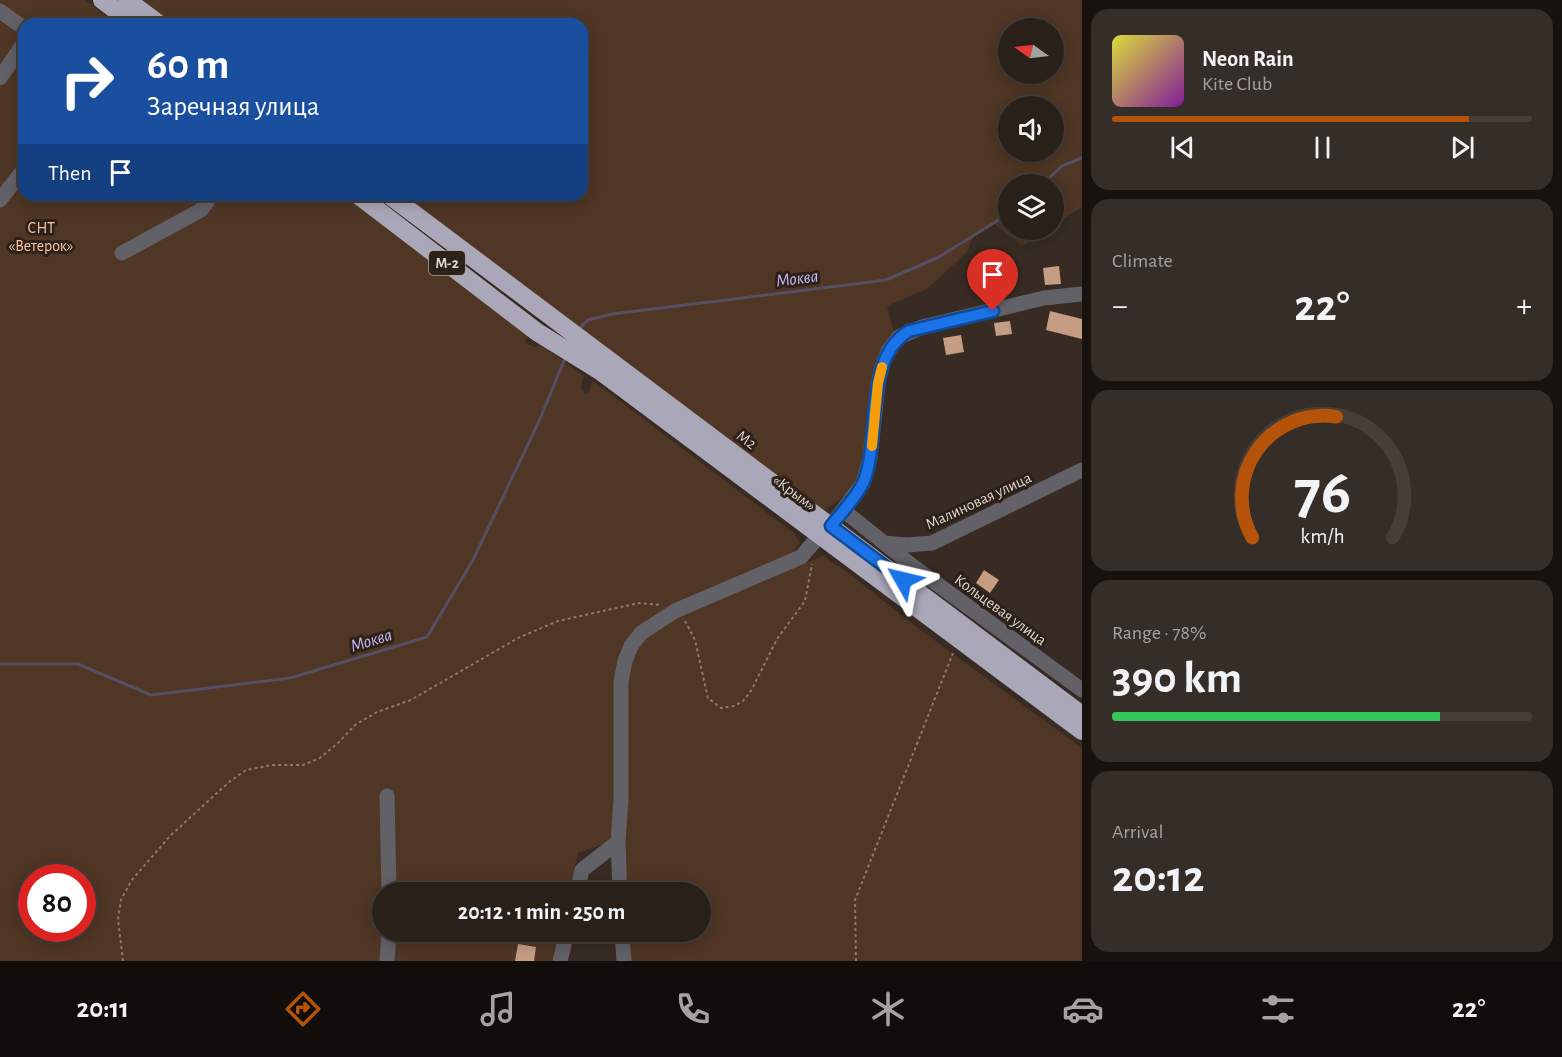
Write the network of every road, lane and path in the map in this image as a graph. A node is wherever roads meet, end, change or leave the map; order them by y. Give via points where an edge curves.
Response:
1 (102, 0) edge
2 (127, 0) edge
3 (0, 11) edge
4 (126, 18) edge
5 (151, 18) edge
6 (18, 24) edge
7 (18, 52) edge
8 (0, 78) edge
9 (18, 177) edge
10 (0, 200) edge
11 (207, 201) edge
12 (366, 201) edge
13 (396, 201) edge
14 (122, 253) dead end
15 (1082, 294) edge
16 (1082, 470) edge
17 (843, 510) junction
18 (825, 531) junction
19 (884, 543) junction
20 (813, 559) dead end
21 (675, 611) junction
22 (959, 639) junction
23 (1082, 690) edge
24 (1082, 715) edge
25 (1082, 731) edge
26 (387, 796) dead end
27 (618, 842) junction
28 (389, 882) edge
29 (579, 882) edge
30 (620, 882) edge
31 (388, 942) edge
32 (565, 942) edge
33 (623, 942) edge
34 (123, 961) edge
35 (387, 961) edge
36 (560, 961) edge
37 (624, 961) edge
38 (856, 961) edge

1 - 4 highway
2 - 5 highway
3 - 6 street
7 - 8 street
9 - 10 street
11 - 14 street via 201,210
12 - 22 highway, «Крым» / М-2 via 537,332 600,371
13 - 18 highway, М2
15 - 17 street via 1044,298 922,327 899,337 888,351 878,383 870,459 863,483
16 - 19 street, Малиновая улица via 932,543
17 - 18 street
17 - 19 street, Кольцевая улица
18 - 21 street via 801,557
18 - 24 highway, М2
19 - 23 street, Кольцевая улица
20 - 21 path via 805,601 777,639 750,691 734,706 721,708 708,698 695,640 681,614
21 - 27 street via 641,633 625,661 621,682
21 - 34 path via 659,603 639,603 558,621 520,637 411,700 355,724 320,758 303,765 246,770 170,836 131,881 121,900 118,919
22 - 25 highway, «Крым» / М-2
22 - 38 path via 855,900
26 - 28 street
27 - 29 street via 582,870
27 - 30 street
31 - 35 street
32 - 36 street
33 - 37 street

